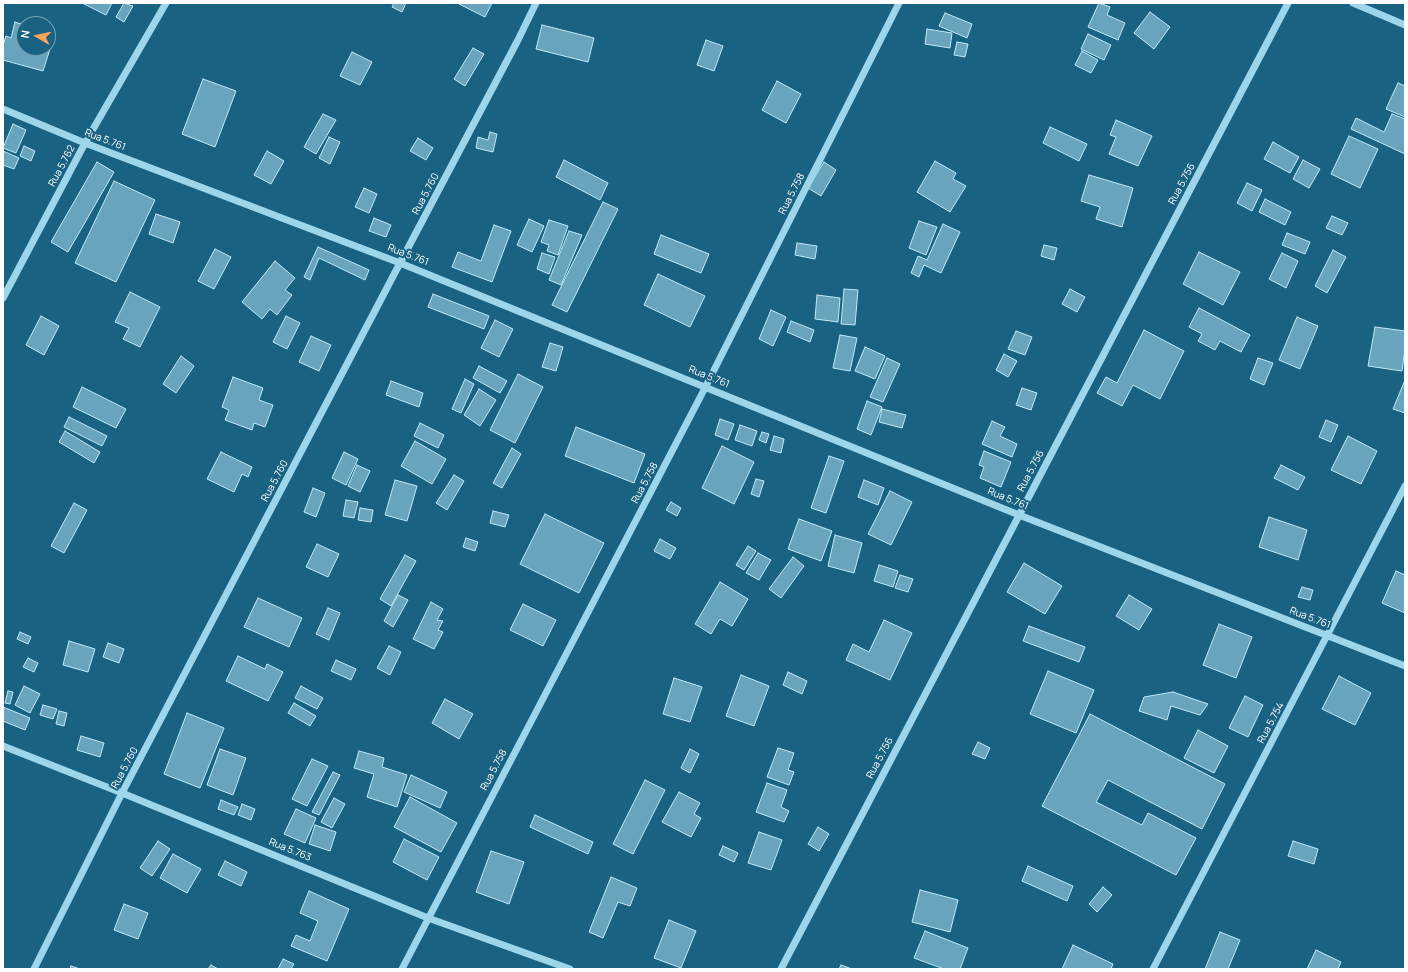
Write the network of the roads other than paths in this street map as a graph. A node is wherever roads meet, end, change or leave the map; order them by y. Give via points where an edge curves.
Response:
1 (166, 3) edge
2 (536, 3) edge
3 (899, 3) edge
4 (1288, 3) edge
5 (1353, 3) edge
6 (1405, 25) edge
7 (3, 110) edge
8 (85, 143) junction
9 (400, 262) junction
10 (3, 298) edge
11 (706, 386) junction
12 (1405, 486) edge
13 (1019, 515) junction
14 (1328, 636) junction
15 (1405, 666) edge
16 (3, 746) edge
17 (122, 793) junction
18 (428, 918) junction
19 (34, 969) edge
20 (402, 969) edge
21 (570, 969) edge
22 (781, 969) edge
23 (1153, 969) edge

1 - 8 street, Rua 5.762
2 - 9 street, Rua 5.760
3 - 11 street, Rua 5.758
4 - 13 street, Rua 5.756
5 - 6 street
7 - 8 street, Rua 5.761
8 - 9 street, Rua 5.761
8 - 10 street, Rua 5.762
9 - 11 street, Rua 5.761
9 - 17 street, Rua 5.760
11 - 13 street, Rua 5.761
11 - 18 street, Rua 5.758
12 - 14 street, Rua 5.754
13 - 14 street, Rua 5.761
13 - 22 street, Rua 5.756
14 - 15 street, Rua 5.761
14 - 23 street, Rua 5.754
16 - 17 street, Rua 5.763
17 - 18 street, Rua 5.763
17 - 19 street, Rua 5.760
18 - 20 street, Rua 5.758
18 - 21 street, Rua 5.763

